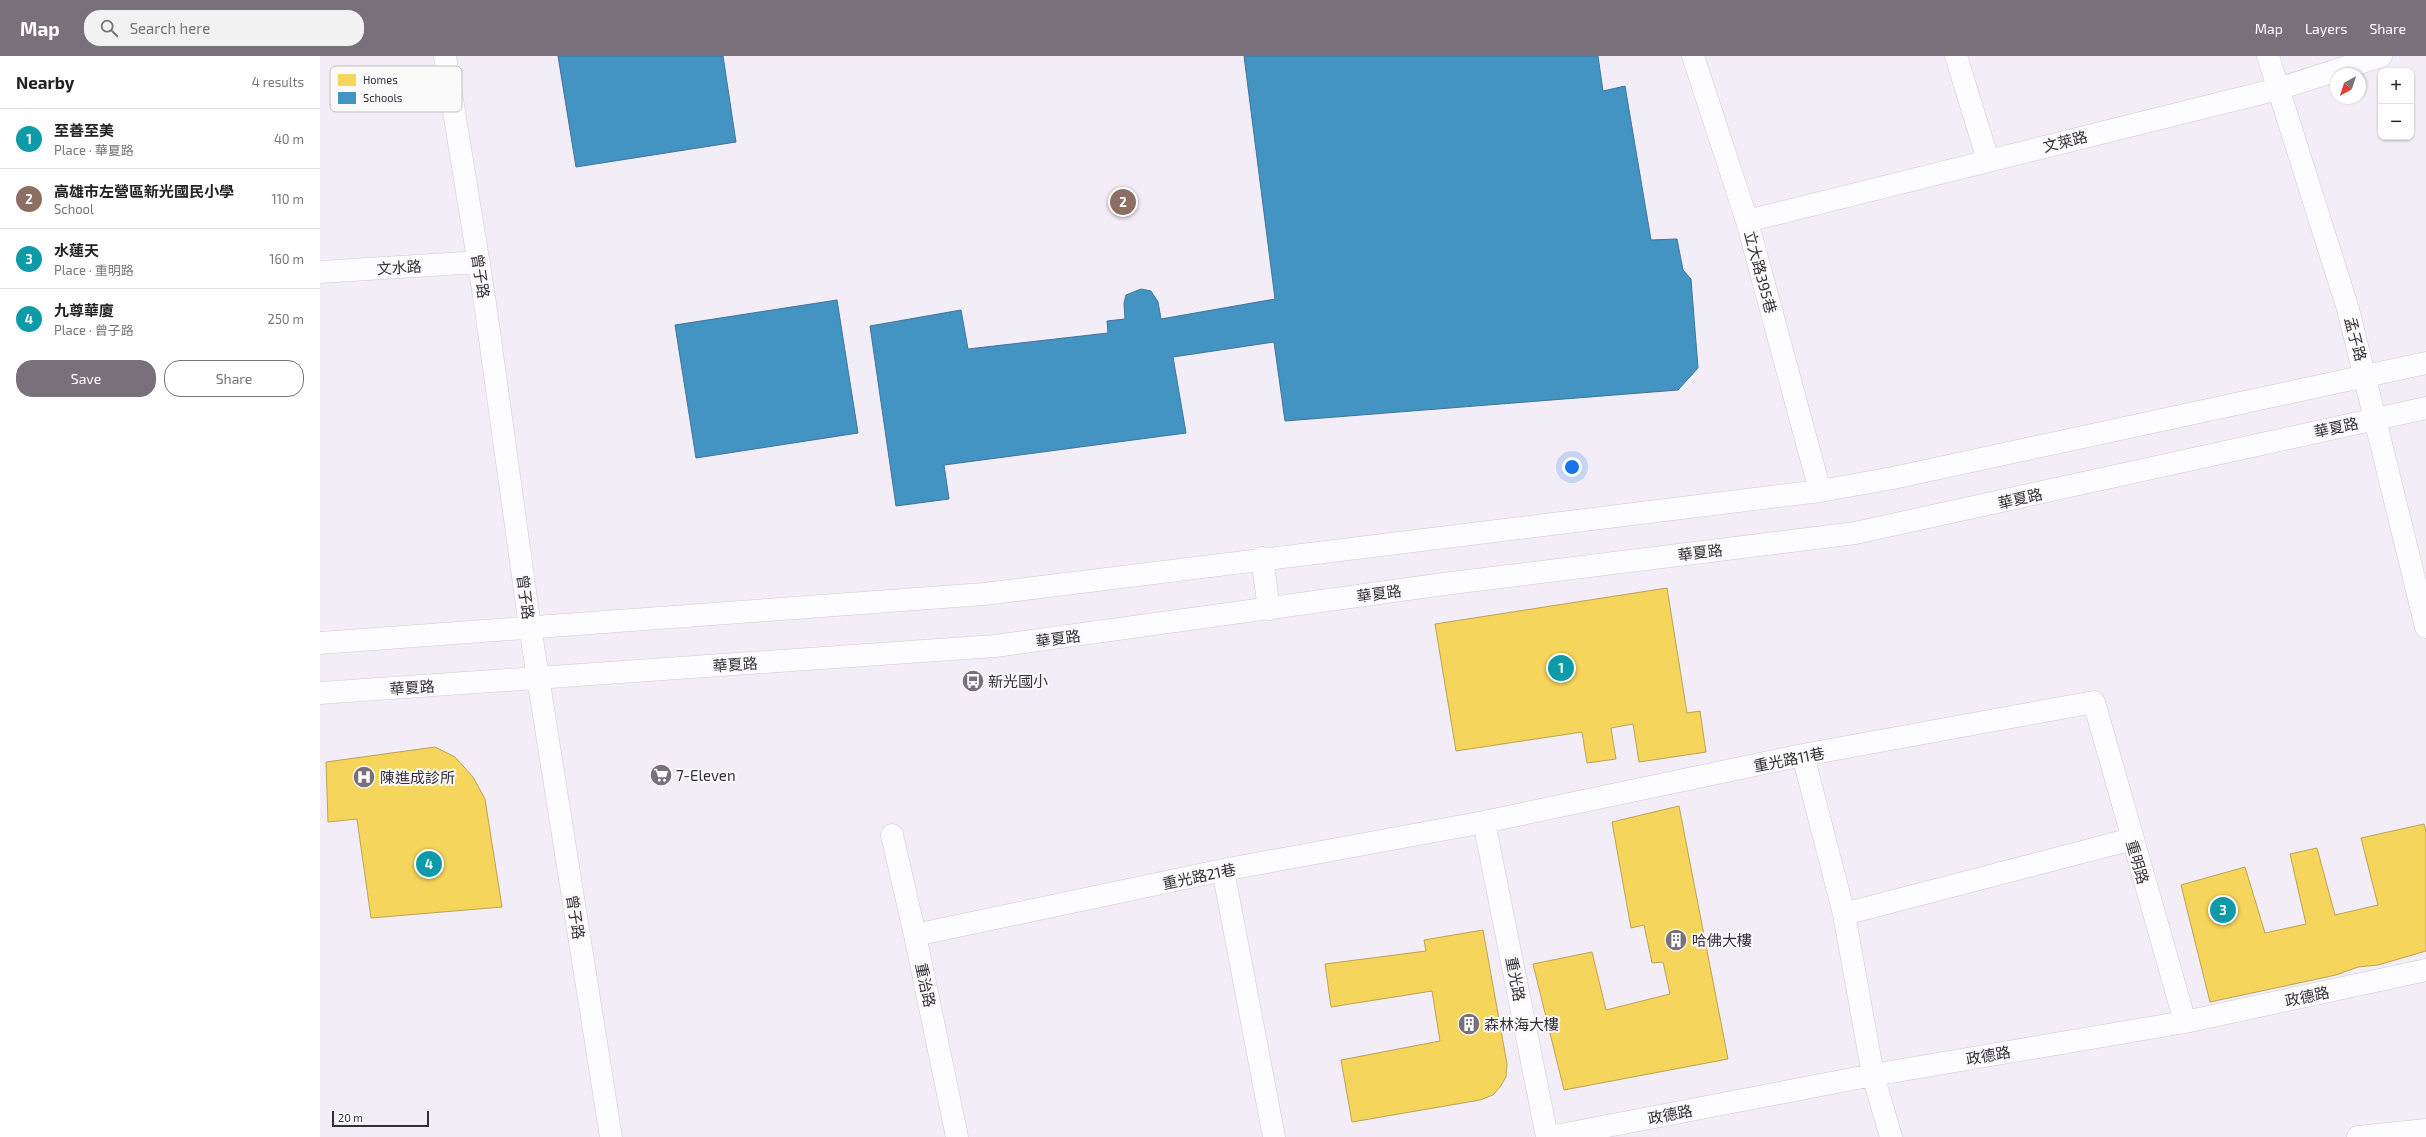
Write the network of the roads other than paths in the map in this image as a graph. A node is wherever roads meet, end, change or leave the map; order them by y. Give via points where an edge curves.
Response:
1 (445, 56) edge
2 (1693, 56) edge
3 (1956, 56) edge
4 (2268, 56) edge
5 (2381, 56) edge
6 (447, 66) edge
7 (2278, 89) junction
8 (454, 112) edge
9 (1988, 160) junction
10 (1747, 221) junction
11 (478, 262) junction
12 (320, 272) edge
13 (2426, 363) edge
14 (2366, 375) junction
15 (2426, 408) edge
16 (2376, 418) junction
17 (1820, 491) junction
18 (1262, 558) junction
19 (1269, 609) junction
20 (530, 627) junction
21 (2426, 628) edge
22 (320, 643) edge
23 (538, 678) junction
24 (320, 693) edge
25 (2094, 702) joint
26 (1804, 755) junction
27 (1484, 822) junction
28 (892, 834) dead end
29 (2132, 839) junction
30 (1223, 870) junction
31 (1844, 914) junction
32 (915, 935) junction
33 (2426, 970) edge
34 (2185, 1022) junction
35 (1873, 1075) junction
36 (2426, 1130) edge
37 (611, 1137) edge
38 (957, 1137) edge
39 (1274, 1137) edge
40 (1548, 1137) edge
41 (1891, 1137) edge
42 (2358, 1137) edge

1 - 6 street, 曾子路
2 - 10 street, 立大路395巷
3 - 9 street
4 - 7 street, 孟子路
5 - 7 street, 文萊路
7 - 9 street, 文萊路
7 - 14 street, 孟子路 via 2348,309
8 - 11 street, 曾子路
9 - 10 street, 文萊路
10 - 17 street, 立大路395巷
11 - 12 street, 文水路
11 - 20 street, 曾子路
13 - 14 street
14 - 16 street, 孟子路
14 - 17 street via 1893,478
15 - 16 street, 華夏路
16 - 19 street, 華夏路 via 1855,533
16 - 21 street, 孟子路
17 - 18 street
18 - 19 street
18 - 20 street via 984,594
19 - 23 street, 華夏路 via 995,646
20 - 22 street
20 - 23 street, 曾子路
23 - 24 street, 華夏路
23 - 37 street, 曾子路
25 - 26 street, 重光路11巷
25 - 29 street, 重明路
26 - 27 street, 重光路11巷
26 - 31 street
27 - 30 street, 重光路21巷
27 - 40 street, 重光路
28 - 32 street, 重治路
29 - 31 street
29 - 34 street, 重明路
30 - 32 street, 重光路21巷
30 - 39 street
31 - 35 street
32 - 38 street, 重治路
33 - 34 street, 政德路
34 - 35 street, 政德路
35 - 40 street, 政德路
35 - 41 street
36 - 42 street

